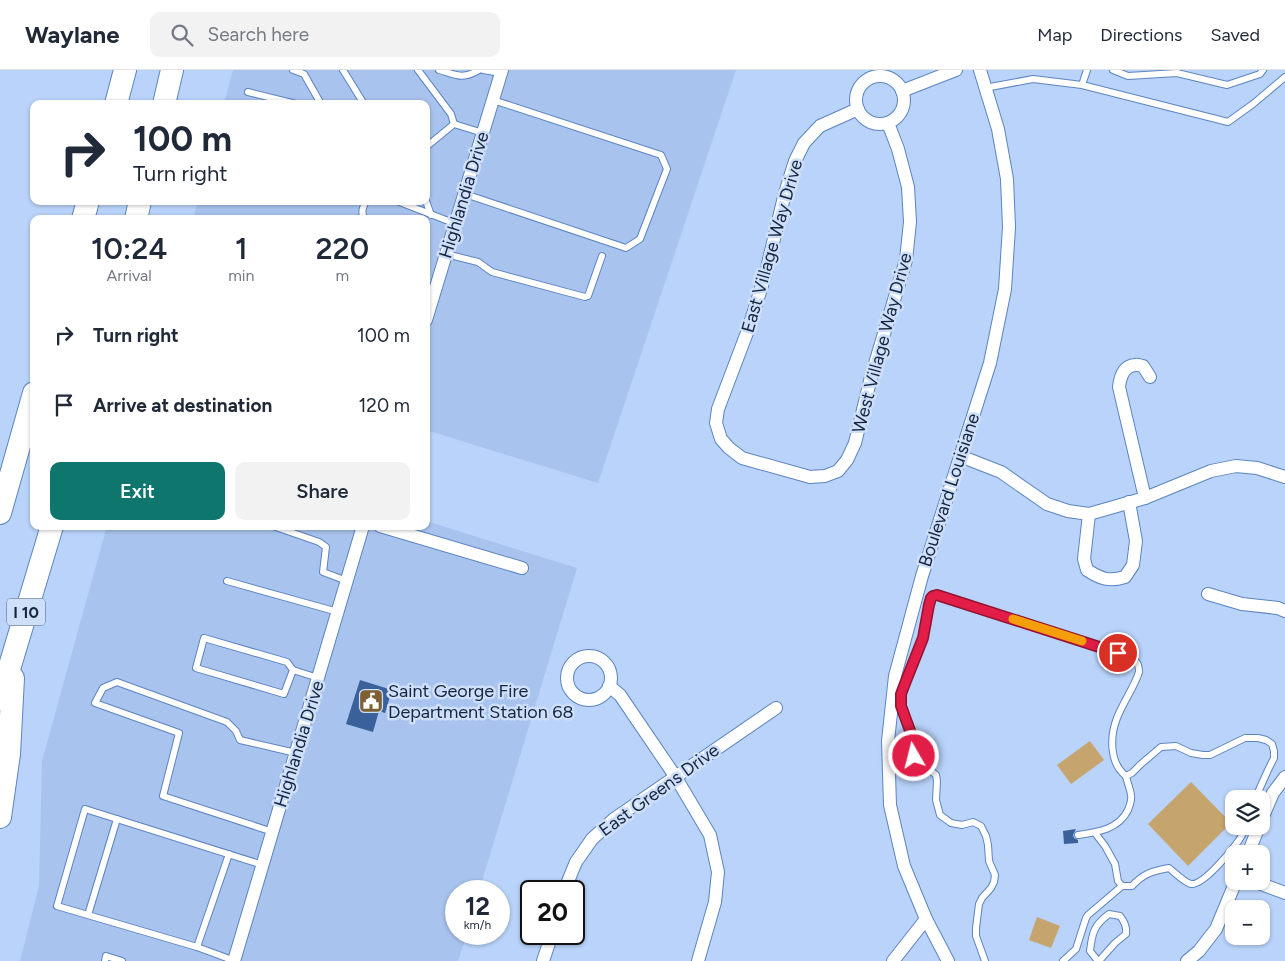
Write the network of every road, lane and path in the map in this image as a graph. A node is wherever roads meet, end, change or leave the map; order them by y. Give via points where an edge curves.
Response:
1 (125, 70) edge
2 (172, 70) edge
3 (293, 70) edge
4 (343, 70) edge
5 (418, 70) edge
6 (440, 70) edge
7 (479, 70) edge
8 (483, 70) edge
9 (956, 70) edge
10 (980, 70) edge
11 (1087, 70) edge
12 (1113, 70) edge
13 (1264, 70) edge
14 (502, 72) edge
15 (869, 74) edge
16 (1285, 77) edge
17 (1082, 85) junction
18 (985, 88) junction
19 (902, 91) junction
20 (248, 92) dead end
21 (117, 100) edge
22 (165, 100) edge
23 (280, 100) edge
24 (319, 100) edge
25 (362, 100) edge
26 (493, 100) junction
27 (858, 109) junction
28 (888, 123) junction
29 (454, 124) junction
30 (483, 133) junction
31 (430, 144) edge
32 (465, 194) junction
33 (407, 205) edge
34 (427, 205) edge
35 (431, 215) junction
36 (456, 224) junction
37 (446, 254) junction
38 (602, 256) dead end
39 (430, 305) edge
40 (1150, 377) dead end
41 (30, 407) edge
42 (960, 456) junction
43 (838, 471) joint
44 (1285, 477) edge
45 (1145, 498) junction
46 (1129, 502) junction
47 (0, 513) edge
48 (1089, 514) junction
49 (51, 530) edge
50 (284, 530) edge
51 (362, 530) edge
52 (394, 530) edge
53 (522, 568) dead end
54 (227, 581) dead end
55 (347, 581) junction
56 (1208, 594) dead end
57 (1285, 610) edge
58 (338, 612) junction
59 (15, 649) junction
60 (293, 670) junction
61 (318, 678) junction
62 (609, 686) dead end
63 (0, 699) edge
64 (776, 708) dead end
65 (296, 753) junction
66 (675, 776) junction
67 (1126, 776) junction
68 (1285, 777) edge
69 (1259, 790) edge
70 (1270, 801) edge
71 (0, 817) edge
72 (116, 819) junction
73 (273, 832) junction
74 (1095, 833) junction
75 (1242, 835) edge
76 (1078, 836) dead end
77 (229, 854) junction
78 (263, 864) junction
79 (569, 880) edge
80 (1122, 886) junction
81 (1270, 887) edge
82 (1232, 890) edge
83 (1285, 892) edge
84 (88, 915) junction
85 (926, 919) junction
86 (549, 945) edge
87 (197, 947) junction
88 (105, 961) edge
89 (122, 961) edge
90 (235, 961) edge
91 (544, 961) edge
92 (698, 961) edge
93 (893, 961) edge
94 (948, 961) edge
95 (985, 961) edge
96 (1063, 961) edge
97 (1098, 961) edge
98 (1187, 961) edge

1 - 21 highway
2 - 22 highway
3 - 24 lane via 304,74
4 - 25 lane
5 - 29 lane via 451,114
6 - 7 lane via 469,76
8 - 14 lane
9 - 19 street
10 - 18 street, Boulevard Louisiane
11 - 17 lane
12 - 13 lane via 1128,76 1177,73 1227,85
14 - 26 street, Highlandia Drive
15 - 19 street via 888,77
15 - 27 street via 858,90
16 - 17 lane via 1228,122
17 - 18 lane via 1033,79
18 - 42 street, Boulevard Louisiane via 998,129 1007,179 1009,227 1005,289 990,363
19 - 28 street via 903,108
20 - 23 lane
26 - 30 street, Highlandia Drive
26 - 32 lane via 661,155 667,169 640,240 626,248
27 - 28 street via 871,122
27 - 43 street, East Village Way Drive via 820,126 794,160 765,276 718,409 716,423 721,439 742,458 810,477
28 - 43 street, West Village Way Drive via 908,188 910,222 906,260 855,443
29 - 30 lane
29 - 31 lane
30 - 32 street, Highlandia Drive
32 - 36 street, Highlandia Drive
33 - 35 lane
34 - 35 lane
35 - 36 lane
36 - 37 street, Highlandia Drive
37 - 38 lane via 478,262 492,272 584,297 588,296
37 - 39 street, Highlandia Drive
40 - 45 street via 1143,366 1135,365 1120,376 1119,387
41 - 47 highway
42 - 48 street via 1001,472 1047,504
42 - 85 street, Boulevard Louisiane via 895,676 888,741 890,805 904,866
44 - 45 street via 1257,468 1236,466 1211,471
45 - 46 street
46 - 48 street
46 - 48 street via 1136,541 1133,565 1125,577 1114,580 1087,570 1084,559
49 - 59 highway, I 10
50 - 55 lane via 326,547 322,572
51 - 55 street, Highlandia Drive
52 - 53 street
54 - 58 lane
55 - 58 street, Highlandia Drive
56 - 57 street via 1242,604
58 - 61 street, Highlandia Drive
59 - 63 highway, I 10
59 - 71 highway via 9,754
60 - 60 lane via 287,662 204,638 196,668 284,694
60 - 61 lane
61 - 65 street, Highlandia Drive
62 - 66 street via 620,695
64 - 66 street, East Greens Drive
65 - 73 street, Highlandia Drive
65 - 73 lane via 240,740 227,722 117,682 103,688 95,703 179,733 163,796
66 - 79 street, East Greens Drive via 614,819 592,839
66 - 92 street via 710,835 718,872 715,902
67 - 69 lane via 1162,747 1176,746 1191,753 1210,755 1245,738 1258,738 1272,744 1274,751 1274,758
67 - 74 lane via 1131,796 1123,819
67 - 95 lane via 1115,761 1113,732 1140,672 1136,660 937,595 931,598 923,638 901,694 901,706 912,736 914,756 936,776 940,815 950,823 962,825 973,822 981,826 986,836 989,861 995,875 991,888 979,904 976,928
68 - 70 street
72 - 77 lane
72 - 84 lane
72 - 84 lane via 86,809 57,906
73 - 78 street, Highlandia Drive
74 - 76 lane
74 - 80 lane via 1115,864
75 - 80 lane via 1210,873 1192,885 1169,868 1151,871 1132,886
77 - 78 lane
77 - 87 lane
78 - 90 street, Highlandia Drive
80 - 96 lane via 1088,915 1076,949
81 - 83 street
82 - 98 street via 1216,929
84 - 87 lane
85 - 93 street
85 - 94 street, Boulevard Louisiane
86 - 91 street
87 - 90 lane
88 - 89 lane via 106,956
97 - 97 lane via 1126,934 1120,916 1109,914 1099,921 1092,935 1090,951

